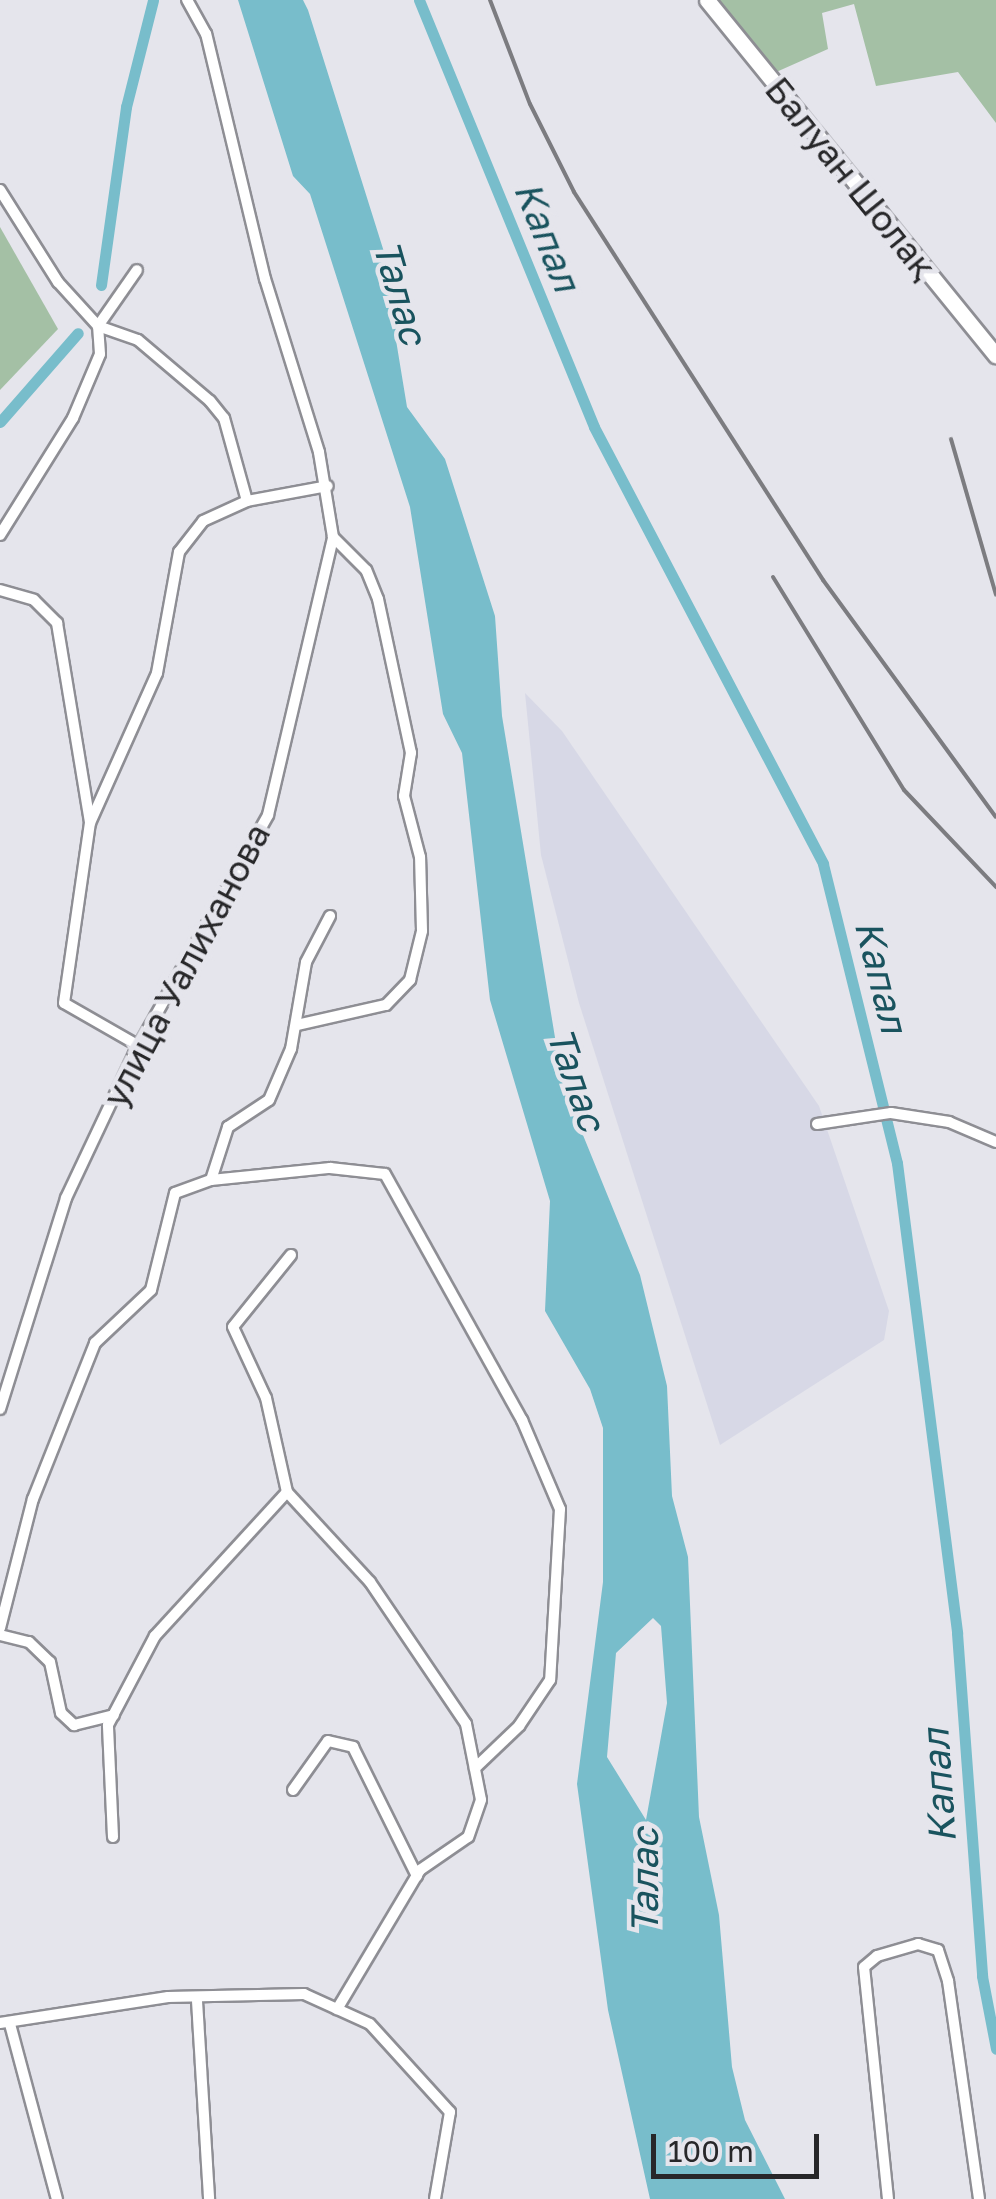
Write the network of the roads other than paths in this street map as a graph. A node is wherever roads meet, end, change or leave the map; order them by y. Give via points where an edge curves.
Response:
1 (708, 0) edge
2 (188, 2) edge
3 (0, 190) edge
4 (137, 270) dead end
5 (98, 326) junction
6 (993, 345) edge
7 (328, 486) junction
8 (248, 501) junction
9 (0, 535) edge
10 (334, 537) junction
11 (0, 590) edge
12 (90, 823) junction
13 (330, 916) dead end
14 (297, 1025) junction
15 (139, 1046) junction
16 (817, 1124) dead end
17 (996, 1142) edge
18 (211, 1180) junction
19 (291, 1256) dead end
20 (0, 1409) edge
21 (288, 1492) junction
22 (0, 1632) edge
23 (114, 1715) junction
24 (475, 1768) junction
25 (293, 1790) dead end
26 (113, 1837) dead end
27 (418, 1876) junction
28 (197, 2001) junction
29 (337, 2009) junction
30 (5, 2023) edge
31 (57, 2199) edge
32 (209, 2199) edge
33 (435, 2199) edge
34 (888, 2199) edge
35 (979, 2199) edge

1 - 6 main road, Балуан Шолақ
2 - 7 street, улица Уалиханова via 206,34 264,279
3 - 5 street via 58,282
4 - 5 street
5 - 8 street via 138,340 210,401 224,418
5 - 9 street via 93,378
7 - 8 street
7 - 10 street, улица Уалиханова
8 - 12 street via 202,521 180,552 156,673
10 - 14 street via 366,570 378,599 411,753 404,796 420,857 422,931 418,964 386,1004
10 - 15 street, улица Уалиханова via 268,814
11 - 12 street via 34,600 56,623
12 - 15 street via 64,1003
13 - 14 street via 306,962
14 - 18 street via 269,1100 228,1127
15 - 20 street, улица Уалиханова via 66,1198
16 - 17 street via 892,1113 949,1122
18 - 22 street via 175,1193 151,1290 95,1342 33,1499
18 - 24 street via 330,1168 385,1174 522,1420 560,1509 550,1680 519,1726
19 - 21 street via 232,1327 266,1398
21 - 23 street via 155,1636
21 - 24 street via 370,1582 466,1724
22 - 23 street via 28,1642 50,1662 61,1713 74,1725
23 - 26 street via 108,1726
24 - 27 street via 481,1800 468,1837
25 - 27 street via 328,1741 353,1746
27 - 29 street
28 - 29 street via 304,1994
28 - 30 street via 168,1997
28 - 32 street
29 - 33 street via 370,2024 450,2112
30 - 31 street
34 - 35 street via 864,1967 918,1944 938,1950

